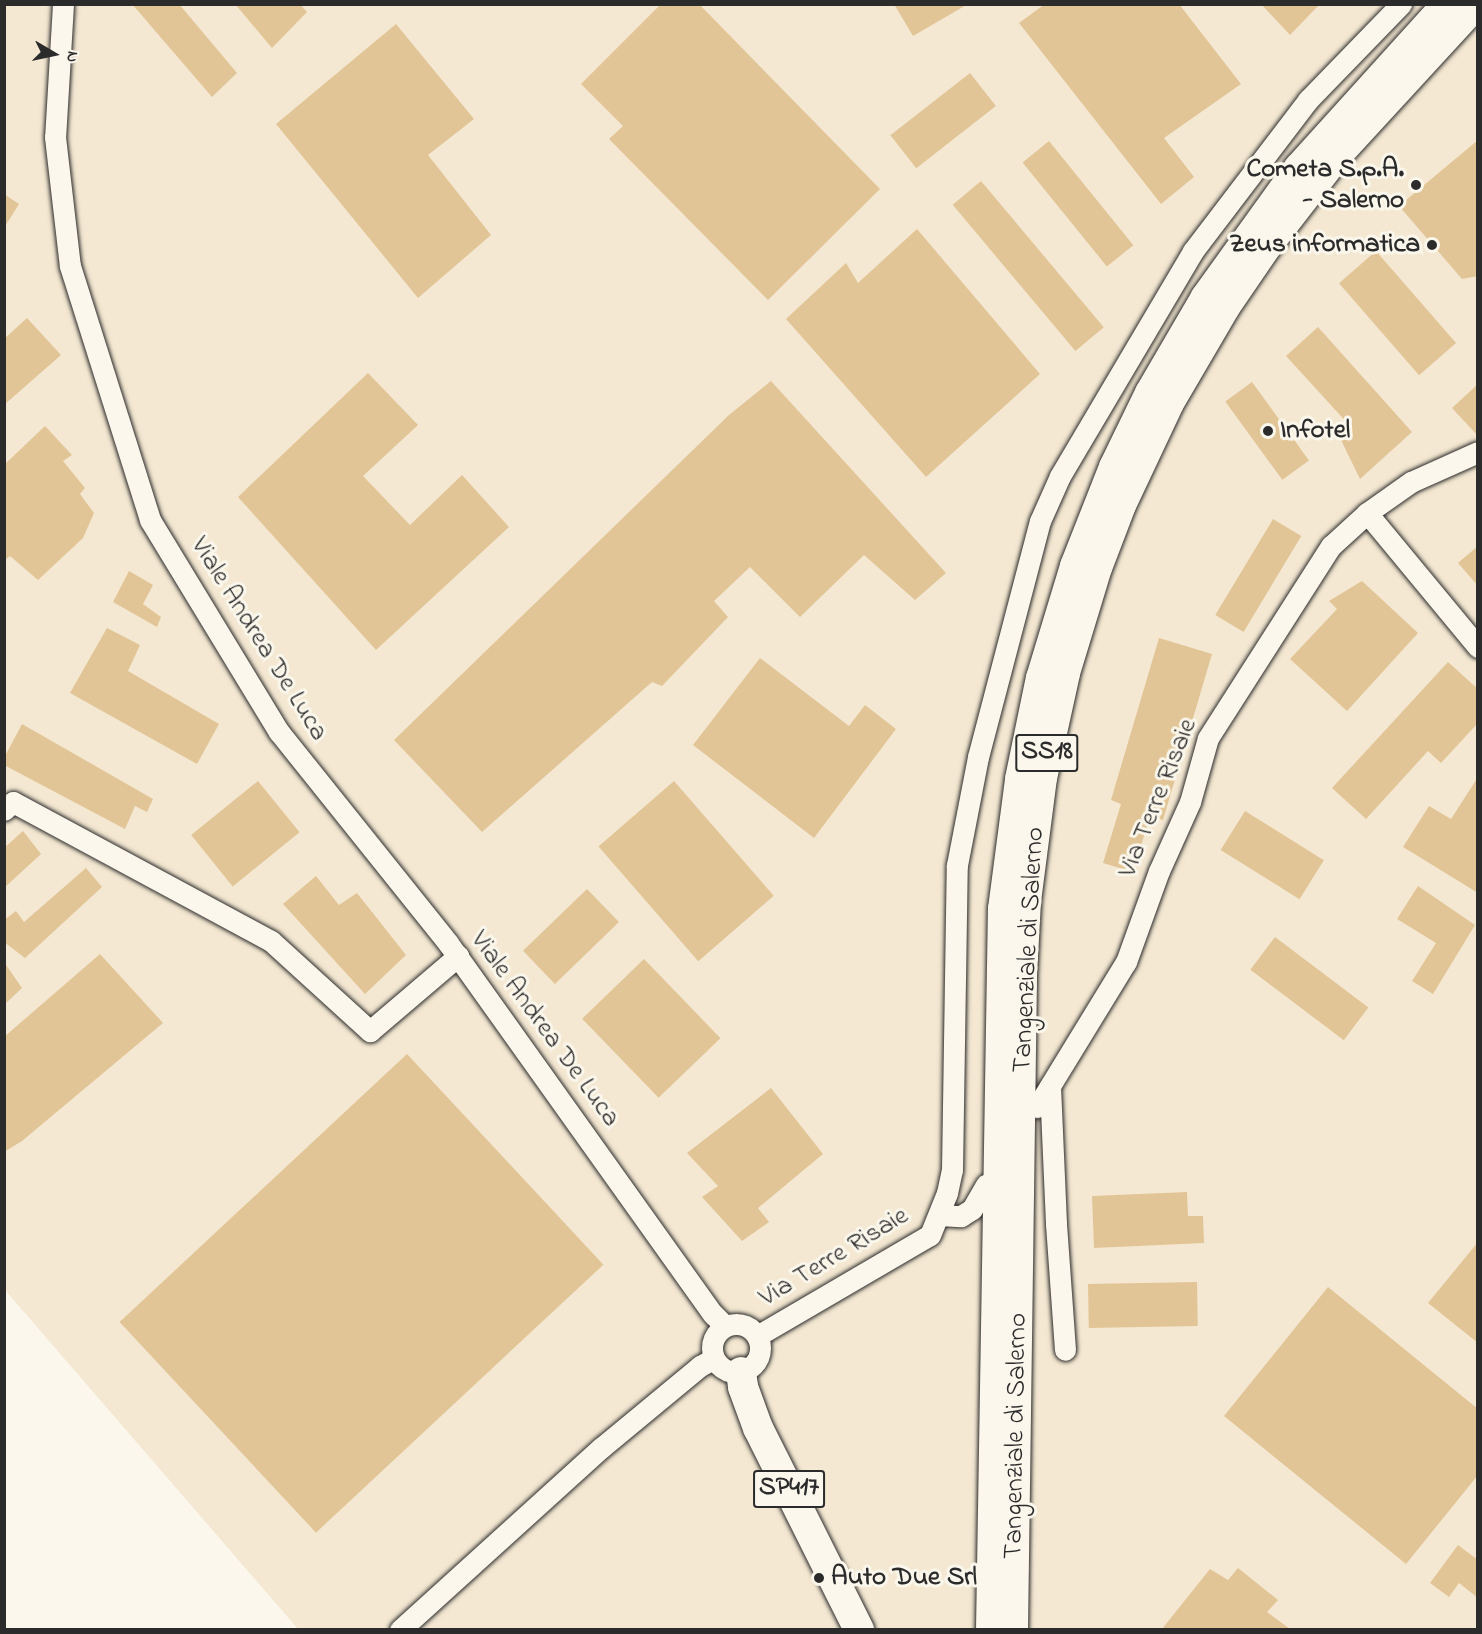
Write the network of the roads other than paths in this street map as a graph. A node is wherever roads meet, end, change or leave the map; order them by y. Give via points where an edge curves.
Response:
1 (63, 4) edge
2 (1401, 4) edge
3 (1447, 4) edge
4 (1476, 4) edge
5 (1478, 452) edge
6 (1367, 513) junction
7 (1478, 647) edge
8 (4, 810) edge
9 (458, 957) junction
10 (1050, 1086) junction
11 (1037, 1107) dead end
12 (986, 1185) dead end
13 (939, 1215) junction
14 (725, 1326) junction
15 (757, 1336) junction
16 (1065, 1350) dead end
17 (713, 1359) junction
18 (741, 1372) junction
19 (993, 1543) junction
20 (400, 1629) edge
21 (860, 1629) edge
22 (977, 1629) edge
23 (991, 1629) edge
24 (1013, 1629) edge

1 - 9 street, Viale Andrea De Luca via 55,137 70,266 150,519 279,732
2 - 13 street via 1308,100 1193,251 1060,476 1040,521 978,757 957,865 952,1170
3 - 19 highway, Tangenziale di Salerno / SS18 via 1299,168 1206,297 1150,393 1114,467 1063,602 1029,732 1003,909
4 - 24 highway, Tangenziale di Salerno / SS18 via 1339,153 1266,247 1220,315 1169,403 1121,506 1097,568 1065,673 1042,778 1026,911
5 - 6 street, Via Terre Risaie via 1410,482
6 - 7 street
6 - 10 street, Via Terre Risaie via 1331,546 1208,738 1190,802 1159,871 1126,962
8 - 9 street via 14,802 271,941 370,1031
9 - 14 street, Viale Andrea De Luca
10 - 11 street, Via Terre Risaie
10 - 16 street
12 - 13 street, Via Terre Risaie via 972,1209 961,1216
13 - 15 street, Via Terre Risaie via 930,1235
14 - 15 street via 746,1326
14 - 17 street via 714,1336
15 - 18 street via 758,1358
17 - 18 street via 724,1370
17 - 20 street via 600,1448
18 - 21 highway, SP417 via 758,1428
19 - 22 highway via 982,1569
19 - 23 highway, Tangenziale di Salerno / SS18

